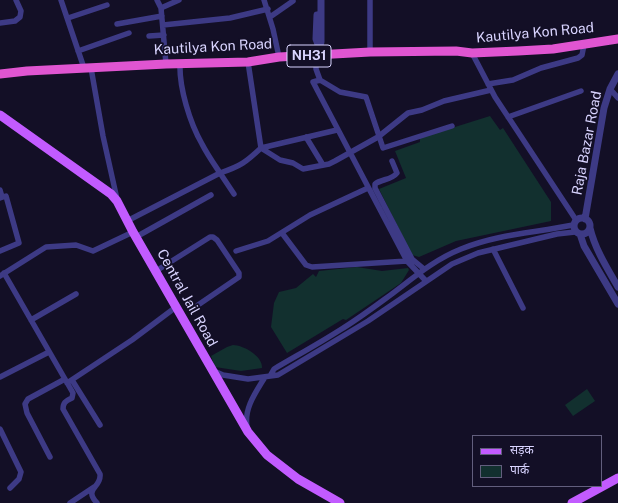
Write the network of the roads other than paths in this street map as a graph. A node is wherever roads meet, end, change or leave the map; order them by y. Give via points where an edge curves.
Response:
1 (16, 0) edge
2 (61, 0) edge
3 (157, 0) edge
4 (179, 0) edge
5 (264, 0) edge
6 (317, 0) edge
7 (321, 0) edge
8 (370, 0) edge
9 (293, 1) dead end
10 (107, 5) dead end
11 (161, 8) junction
12 (268, 9) junction
13 (162, 16) junction
14 (270, 17) junction
15 (68, 18) junction
16 (0, 23) edge
17 (117, 24) dead end
18 (163, 26) junction
19 (129, 33) dead end
20 (164, 35) junction
21 (149, 36) dead end
22 (618, 39) edge
23 (584, 45) junction
24 (78, 51) junction
25 (317, 52) junction
26 (370, 52) junction
27 (472, 53) junction
28 (279, 57) junction
29 (248, 62) junction
30 (180, 63) junction
31 (166, 64) junction
32 (87, 68) junction
33 (0, 74) edge
34 (618, 74) edge
35 (320, 80) junction
36 (488, 84) junction
37 (610, 89) junction
38 (491, 90) junction
39 (581, 91) dead end
40 (618, 98) edge
41 (0, 115) edge
42 (508, 117) junction
43 (452, 126) dead end
44 (337, 130) junction
45 (306, 137) junction
46 (378, 137) junction
47 (261, 148) junction
48 (349, 153) junction
49 (392, 161) dead end
50 (323, 165) junction
51 (220, 173) junction
52 (368, 188) junction
53 (0, 190) edge
54 (211, 194) dead end
55 (234, 194) dead end
56 (1, 197) edge
57 (117, 201) junction
58 (586, 219) junction
59 (127, 221) junction
60 (576, 228) junction
61 (590, 228) junction
62 (282, 233) junction
63 (134, 234) junction
64 (493, 249) junction
65 (236, 250) dead end
66 (0, 251) edge
67 (407, 261) junction
68 (156, 271) junction
69 (421, 271) junction
70 (1, 275) edge
71 (426, 281) junction
72 (618, 287) edge
73 (76, 294) dead end
74 (618, 304) edge
75 (198, 305) dead end
76 (176, 307) junction
77 (523, 308) dead end
78 (31, 320) junction
79 (49, 352) junction
80 (212, 370) junction
81 (0, 376) edge
82 (267, 376) junction
83 (68, 380) junction
84 (100, 425) dead end
85 (0, 429) edge
86 (248, 432) junction
87 (50, 457) dead end
88 (618, 478) edge
89 (94, 487) junction
90 (601, 487) edge
91 (602, 487) edge
92 (10, 488) dead end
93 (70, 503) edge
94 (97, 503) edge
95 (340, 503) edge
96 (572, 503) edge

1 - 16 street via 21,11 20,17 15,21
2 - 15 street
3 - 11 street
4 - 11 street
5 - 12 street
6 - 25 street
7 - 25 street via 321,40
8 - 26 street
9 - 14 street
10 - 15 street
11 - 13 street
12 - 14 street
12 - 18 street via 230,18
13 - 17 street
13 - 18 street
14 - 28 street
15 - 24 street
18 - 20 street
19 - 24 street
20 - 21 street
20 - 31 street
22 - 23 highway, Kautilya Kon Road / NH31
23 - 27 highway, Kautilya Kon Road / NH31
23 - 36 street via 582,55 578,58 541,68 513,80
24 - 32 street
25 - 26 highway, Kautilya Kon Road / NH31
25 - 28 highway, Kautilya Kon Road / NH31
25 - 35 street via 316,69
26 - 27 highway, Kautilya Kon Road / NH31
27 - 36 street
28 - 29 highway, Kautilya Kon Road / NH31
29 - 30 highway, Kautilya Kon Road / NH31
29 - 47 street
30 - 31 highway, Kautilya Kon Road / NH31
30 - 51 street via 181,83 195,129 202,146
31 - 32 highway, Kautilya Kon Road / NH31
32 - 33 highway, Kautilya Kon Road / NH31
32 - 57 street
34 - 37 street, Raja Bazar Road
35 - 44 street via 313,82
35 - 46 street via 340,92 366,97
36 - 38 street
37 - 40 street
37 - 58 street, Raja Bazar Road via 604,108
38 - 42 street
38 - 46 street via 408,113
39 - 42 street
41 - 57 main road, Central Jail Road via 106,189
42 - 60 street
43 - 46 street via 383,148
44 - 45 street
44 - 48 street
45 - 47 street
45 - 50 street
46 - 48 street
47 - 50 street via 280,160 303,169
47 - 51 street via 244,163
48 - 50 street
48 - 52 street
49 - 69 street via 397,173 375,184 375,188 412,259
51 - 55 street
51 - 59 street
52 - 62 street via 310,215
52 - 67 street
53 - 56 street
54 - 63 street
56 - 66 street via 6,196 19,243
57 - 59 main road, Central Jail Road
58 - 60 street via 580,218
58 - 61 street
59 - 63 main road, Central Jail Road
60 - 61 street via 587,232
60 - 64 street
60 - 69 street via 524,232 486,240 460,250
60 - 74 street
61 - 72 street via 598,252
62 - 65 street via 264,242
62 - 67 street via 306,265 312,267
63 - 68 main road, Central Jail Road
63 - 70 street via 93,251 76,245 46,247
64 - 71 street via 452,264
64 - 77 street
67 - 69 street
68 - 75 street via 210,237 218,240 239,276
68 - 76 main road, Central Jail Road
69 - 71 street
69 - 82 street via 341,330 274,369
70 - 78 street
71 - 82 street via 368,321 278,375
73 - 78 street
76 - 80 main road, Central Jail Road
76 - 83 street via 132,340
78 - 79 street
79 - 81 street
79 - 83 street
80 - 82 street via 244,379
80 - 86 main road, Central Jail Road
82 - 86 street via 246,413
83 - 84 street
83 - 87 street via 28,399 25,404 27,413
83 - 89 street via 73,396 65,402 63,409 100,474 101,479
85 - 92 street via 21,472 19,479
86 - 95 main road, Central Jail Road via 267,455 298,479
88 - 91 main road
89 - 93 street
89 - 94 street via 91,495
90 - 96 main road

